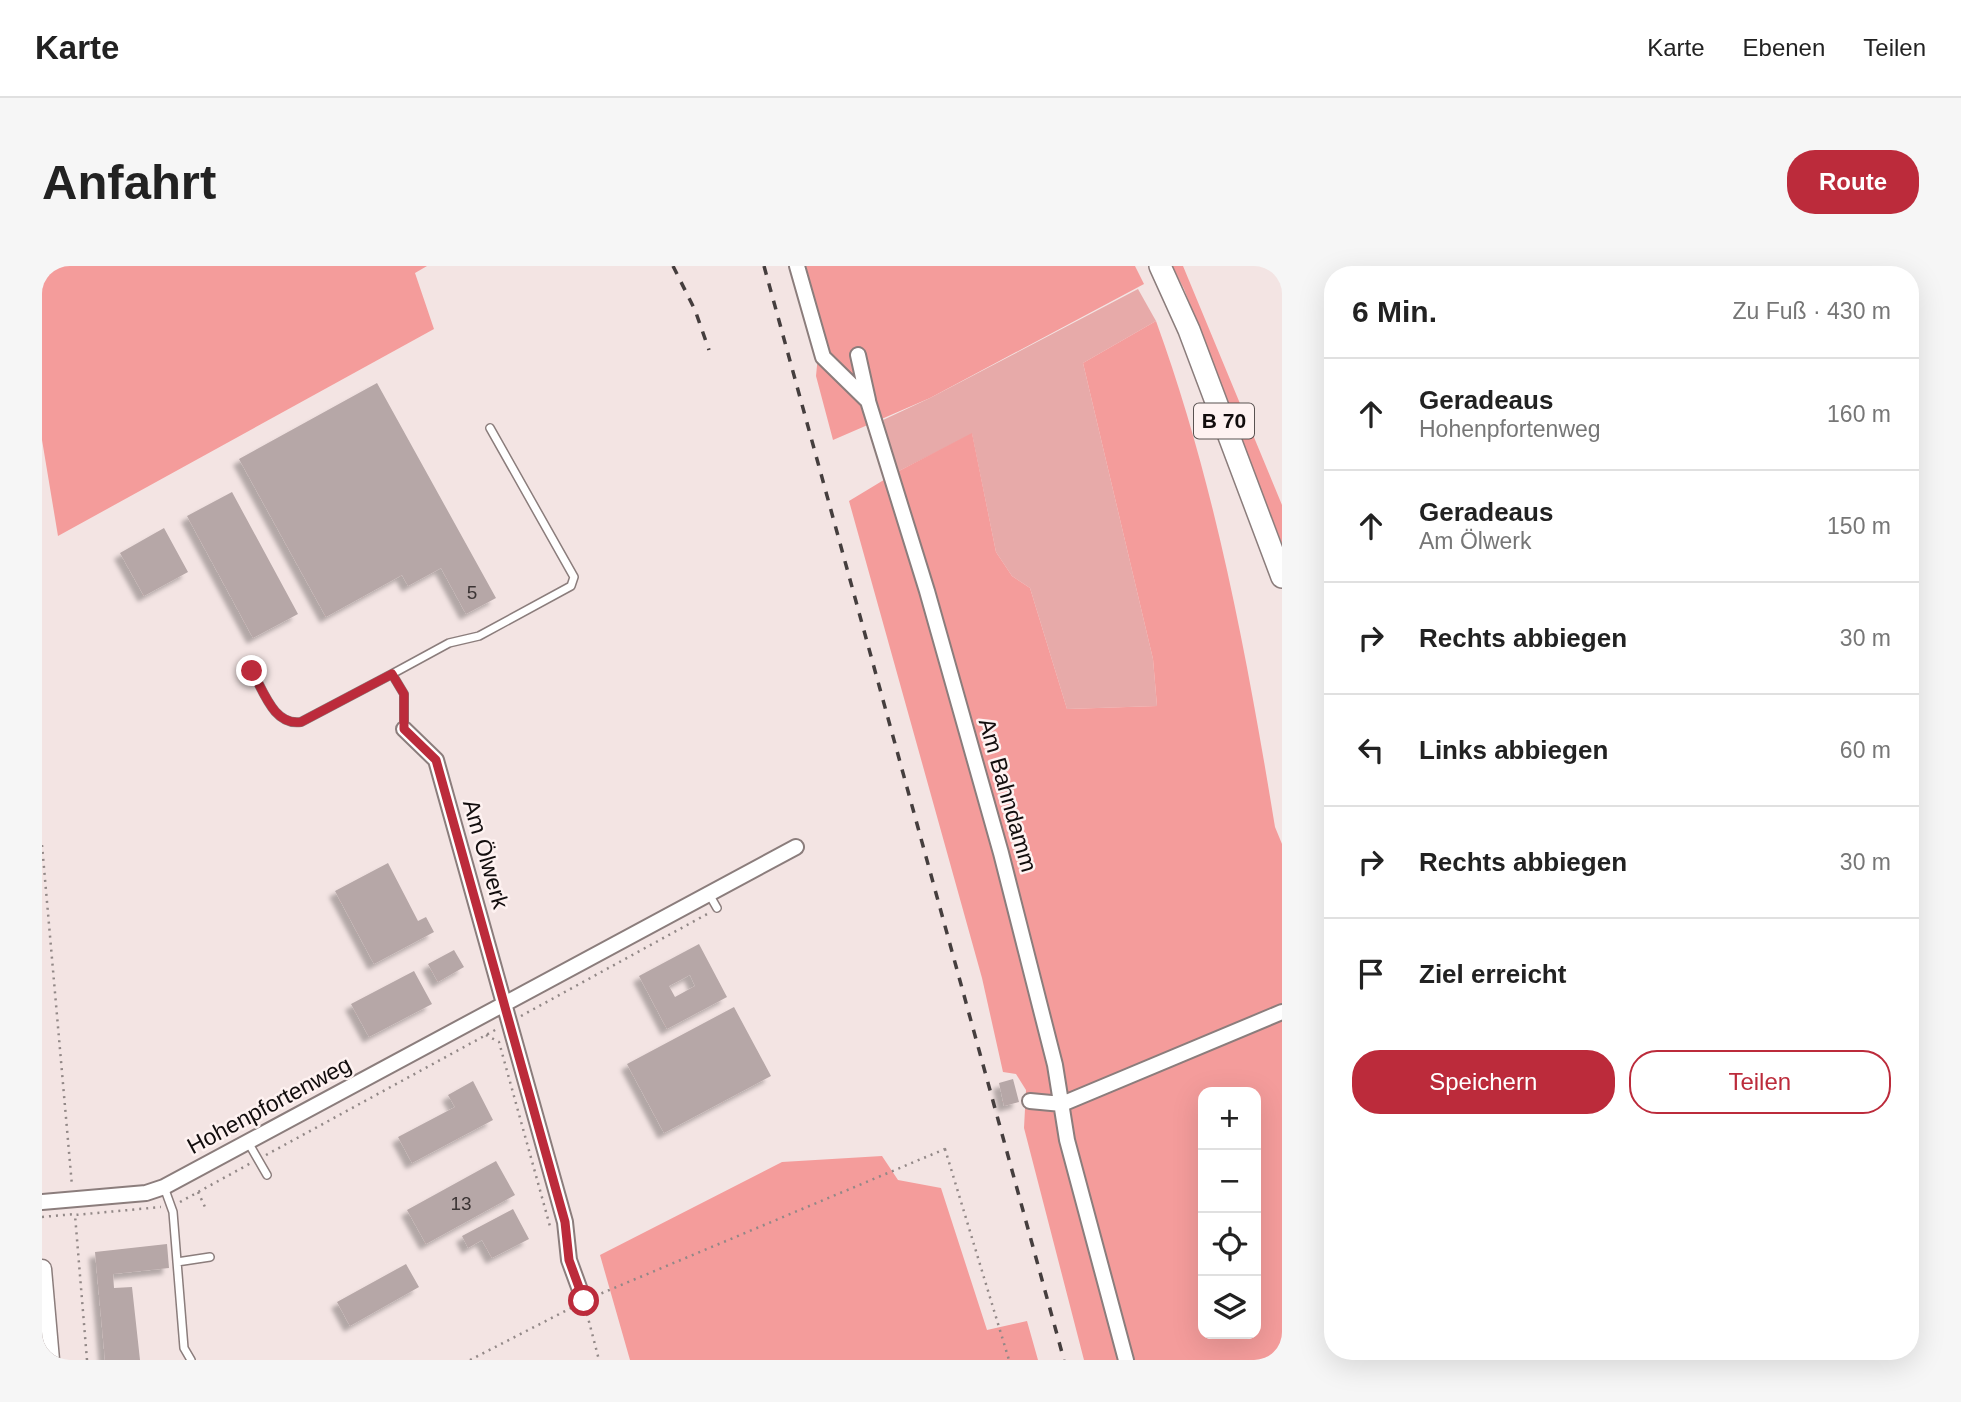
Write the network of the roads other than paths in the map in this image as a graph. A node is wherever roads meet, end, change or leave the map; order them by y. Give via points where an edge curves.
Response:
1 (797, 266) edge
2 (1160, 266) edge
3 (858, 355) dead end
4 (868, 401) junction
5 (490, 428) dead end
6 (1282, 577) edge
7 (252, 671) dead end
8 (392, 674) junction
9 (404, 729) joint
10 (796, 847) dead end
11 (709, 894) junction
12 (717, 908) road end
13 (505, 1004) junction
14 (1282, 1012) edge
15 (1030, 1101) dead end
16 (1062, 1104) junction
17 (248, 1142) junction
18 (267, 1175) dead end
19 (164, 1187) junction
20 (42, 1202) edge
21 (210, 1257) dead end
22 (177, 1262) junction
23 (42, 1269) edge
24 (584, 1301) road end
25 (50, 1360) edge
26 (191, 1360) edge
27 (1126, 1360) edge

1 - 4 street, Am Bahndamm via 823,357
2 - 6 main road, B 70 via 1189,330
3 - 4 street
4 - 16 street, Am Bahndamm via 928,591 1001,852
5 - 8 lane via 574,578 571,586 479,636 449,643
7 - 8 lane via 279,718 290,724
8 - 9 lane via 404,694
9 - 13 street, Am Ölwerk via 436,760
10 - 11 street, Hohenpfortenweg
11 - 12 lane
11 - 13 street, Hohenpfortenweg
13 - 17 street, Hohenpfortenweg
13 - 24 street via 565,1222 569,1260
14 - 16 street
15 - 16 street
16 - 27 street, Am Bahndamm via 1067,1140
17 - 18 lane
17 - 19 street, Hohenpfortenweg
19 - 20 street, Hohenpfortenweg via 146,1193
19 - 22 lane via 172,1206
21 - 22 lane
22 - 26 lane via 184,1348
23 - 25 street

